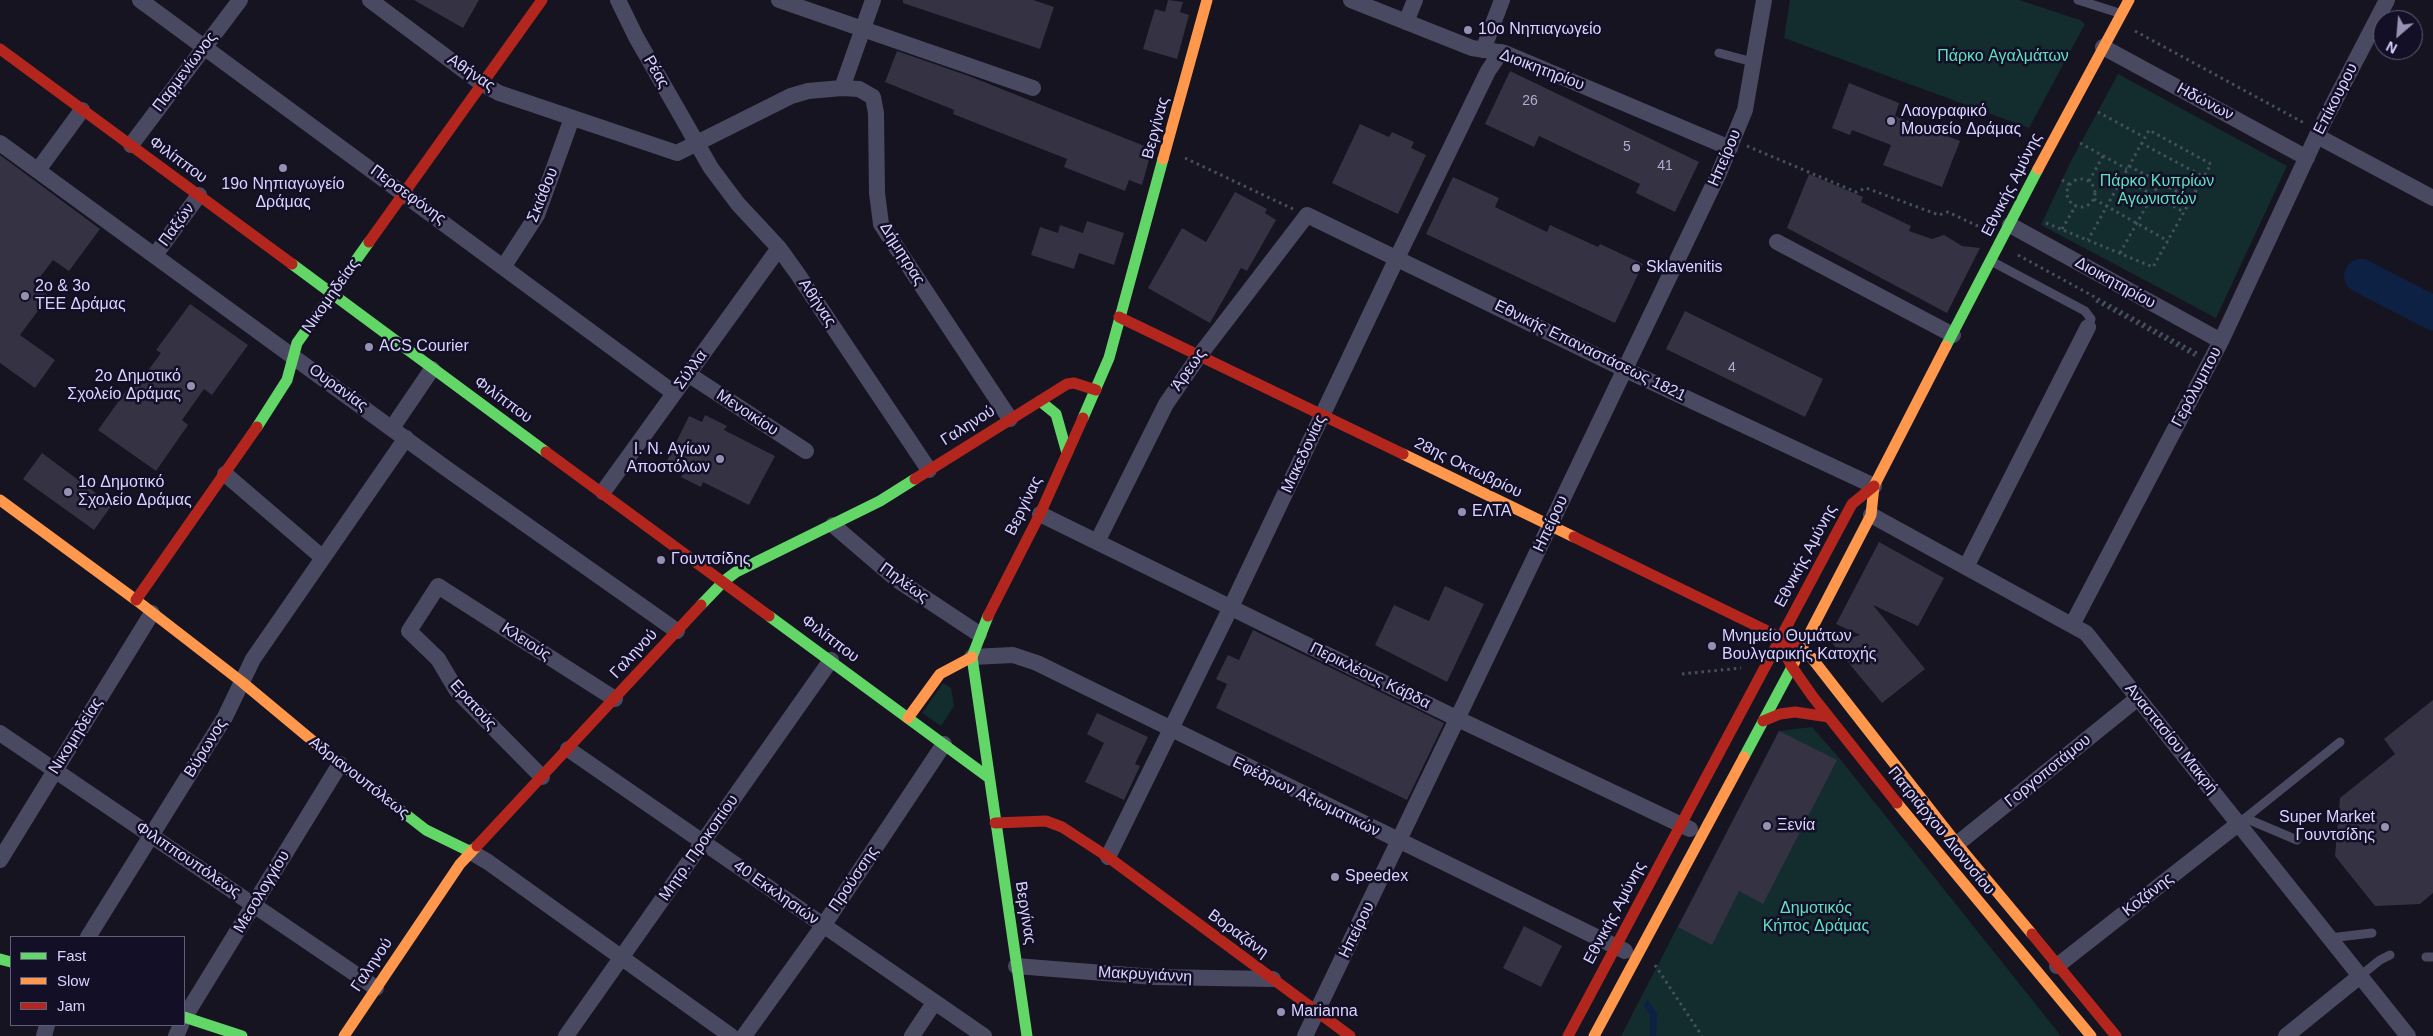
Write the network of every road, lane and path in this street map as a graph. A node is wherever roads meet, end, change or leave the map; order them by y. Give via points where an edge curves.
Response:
1 (140, 0) edge
2 (240, 0) edge
3 (370, 0) edge
4 (542, 0) edge
5 (618, 0) edge
6 (779, 0) edge
7 (874, 0) edge
8 (1207, 0) edge
9 (1351, 0) edge
10 (1415, 0) edge
11 (1502, 0) edge
12 (1764, 0) edge
13 (2078, 0) edge
14 (2129, 0) edge
15 (2387, 0) edge
16 (2119, 18) junction
17 (1406, 22) junction
18 (863, 30) junction
19 (203, 47) junction
20 (2103, 47) junction
21 (0, 49) edge
22 (1483, 50) junction
23 (1501, 52) junction
24 (1719, 53) dead end
25 (1753, 62) junction
26 (481, 83) junction
27 (842, 88) junction
28 (1033, 88) dead end
29 (82, 110) junction
30 (2098, 112) dead end
31 (572, 118) junction
32 (2144, 137) junction
33 (0, 142) edge
34 (2314, 142) junction
35 (696, 143) junction
36 (2141, 143) junction
37 (1732, 144) junction
38 (2080, 144) dead end
39 (131, 145) junction
40 (1167, 149) junction
41 (2103, 156) junction
42 (2128, 168) junction
43 (38, 170) junction
44 (2204, 177) junction
45 (2122, 178) junction
46 (2062, 180) dead end
47 (2089, 181) junction
48 (2160, 182) junction
49 (2070, 185) junction
50 (404, 193) junction
51 (199, 195) junction
52 (2153, 195) junction
53 (2094, 198) junction
54 (2433, 198) edge
55 (2191, 199) junction
56 (2076, 206) junction
57 (2107, 206) junction
58 (2184, 212) junction
59 (1307, 215) junction
60 (2043, 222) dead end
61 (2137, 223) junction
62 (2062, 230) junction
63 (2003, 239) junction
64 (2088, 240) junction
65 (2168, 241) junction
66 (1777, 242) dead end
67 (779, 248) junction
68 (2120, 253) junction
69 (155, 255) junction
70 (1396, 258) junction
71 (1991, 261) junction
72 (504, 266) junction
73 (332, 295) junction
74 (1119, 317) junction
75 (2088, 327) joint
76 (1953, 335) junction
77 (2221, 341) junction
78 (293, 355) junction
79 (1199, 356) junction
80 (2210, 362) junction
81 (1624, 368) junction
82 (432, 369) junction
83 (688, 374) junction
84 (1096, 390) junction
85 (674, 393) junction
86 (1040, 401) junction
87 (1322, 415) junction
88 (1010, 419) junction
89 (392, 428) junction
90 (406, 438) junction
91 (806, 451) dead end
92 (1067, 453) junction
93 (929, 470) junction
94 (225, 474) junction
95 (1874, 486) junction
96 (603, 492) junction
97 (0, 502) edge
98 (1040, 514) junction
99 (1871, 515) junction
100 (833, 525) junction
101 (1550, 525) junction
102 (1097, 542) junction
103 (323, 558) junction
104 (1966, 567) junction
105 (724, 581) junction
106 (136, 600) junction
107 (1232, 608) junction
108 (152, 613) junction
109 (2072, 625) junction
110 (677, 631) junction
111 (409, 632) joint
112 (979, 634) junction
113 (1781, 637) junction
114 (1802, 648) junction
115 (972, 657) junction
116 (831, 660) junction
117 (1766, 665) junction
118 (1792, 667) junction
119 (1682, 674) dead end
120 (242, 682) junction
121 (2138, 698) junction
122 (614, 699) junction
123 (1829, 717) junction
124 (908, 718) junction
125 (1458, 719) junction
126 (1763, 721) junction
127 (1171, 730) junction
128 (0, 733) edge
129 (2340, 742) dead end
130 (944, 744) junction
131 (568, 749) junction
132 (340, 764) junction
133 (55, 770) junction
134 (542, 777) junction
135 (988, 777) junction
136 (2242, 821) junction
137 (995, 823) junction
138 (1680, 824) junction
139 (152, 835) junction
140 (1702, 835) junction
141 (2297, 840) dead end
142 (1399, 842) junction
143 (703, 843) junction
144 (1957, 844) junction
145 (471, 852) junction
146 (1108, 857) junction
147 (0, 860) edge
148 (255, 904) junction
149 (823, 926) junction
150 (2372, 933) dead end
151 (89, 936) edge
152 (2330, 938) junction
153 (1616, 947) junction
154 (1639, 951) junction
155 (2390, 956) dead end
156 (622, 958) junction
157 (1016, 966) junction
158 (2057, 966) junction
159 (2360, 976) junction
160 (1273, 980) junction
161 (376, 988) junction
162 (934, 1003) junction
163 (1317, 1012) junction
164 (185, 1016) edge
165 (185, 1018) edge
166 (2084, 1034) edge
167 (242, 1036) edge
168 (344, 1036) edge
169 (566, 1036) edge
170 (731, 1036) edge
171 (744, 1036) edge
172 (912, 1036) edge
173 (984, 1036) edge
174 (1027, 1036) edge
175 (1305, 1036) edge
176 (1350, 1036) edge
177 (1568, 1036) edge
178 (1594, 1036) edge
179 (1702, 1036) edge
180 (2116, 1036) edge
181 (2286, 1036) edge
182 (2408, 1036) edge

1 - 19 street, Περσεφόνης
2 - 19 street, Παρμενίωνος
3 - 26 street, Αθήνας
4 - 26 main road, Νικομηδείας
5 - 35 street, Ρέας
6 - 18 street
7 - 18 street
8 - 40 main road, Βεργίνας
9 - 17 street, Διοικητηρίου
10 - 17 street
11 - 22 street
12 - 25 street, Ηπείρου
13 - 16 lane
14 - 16 main road, Εθνικής Αμύνης
15 - 34 street, Επίκουρου
16 - 20 main road, Εθνικής Αμύνης
16 - 34 path
17 - 22 street, Διοικητηρίου
18 - 27 street
18 - 28 street
19 - 39 street, Παρμενίωνος
19 - 50 street, Περσεφόνης
20 - 34 street, Ηδώνων
20 - 63 main road, Εθνικής Αμύνης
21 - 29 main road, Φιλίππου
22 - 23 street, Διοικητηρίου
23 - 37 street, Διοικητηρίου
23 - 70 street, Μακεδονίας via 1488,71
24 - 25 lane
25 - 37 street, Ηπείρου via 1745,110
26 - 31 street, Αθήνας
26 - 50 main road, Νικομηδείας
27 - 35 street, Αθήνας via 791,96
27 - 88 street, Δήμητρας via 859,89 873,97 881,224
29 - 39 main road, Φιλίππου
29 - 43 street
30 - 32 path
31 - 35 street, Αθήνας via 676,153
31 - 72 street, Σκιάθου via 537,215
32 - 36 path
32 - 44 path via 2149,130 2211,164
33 - 43 street, Ουρανίας
34 - 54 street, Ηδώνων
34 - 77 street, Γερόλυμπου
35 - 67 street, Αθήνας via 738,204
36 - 42 path
36 - 44 path
37 - 63 path via 1856,192 1866,188 1939,215 1948,212
37 - 81 street, Ηπείρου
38 - 41 path
39 - 51 main road, Φιλίππου
40 - 59 path
40 - 74 main road, Βεργίνας
41 - 42 path
41 - 47 path
42 - 45 path
42 - 48 path
43 - 69 street, Ουρανίας
44 - 55 path
45 - 52 path
45 - 57 path
46 - 49 path
47 - 49 path via 2078,179
47 - 53 path via 2095,191
48 - 52 path
48 - 55 path
49 - 56 path via 2067,195
50 - 72 street, Περσεφόνης
50 - 73 main road, Νικομηδείας
51 - 69 street, Παξών
51 - 73 main road, Φιλίππου
52 - 58 path
52 - 61 path
53 - 56 path via 2087,206
53 - 57 path
55 - 58 path
56 - 62 path
57 - 61 path
57 - 64 path
58 - 65 path
59 - 70 street, Εθνικής Επαναστάσεως 1821
59 - 79 street, Άρεως
60 - 62 path
61 - 65 path
61 - 68 path
62 - 64 path
63 - 71 main road, Εθνικής Αμύνης
63 - 77 street, Διοικητηρίου
63 - 80 path
64 - 68 path
65 - 68 path via 2153,267
66 - 76 street
67 - 83 street, Σύλλα
67 - 93 street, Αθήνας
69 - 78 street, Ουρανίας
70 - 81 street, Εθνικής Επαναστάσεως 1821
70 - 87 street, Μακεδονίας
71 - 75 lane via 2085,311 2090,319
71 - 76 main road, Εθνικής Αμύνης
72 - 85 street, Περσεφόνης
73 - 78 main road, Νικομηδείας via 296,345
73 - 82 main road, Φιλίππου
74 - 79 main road, 28ης Οκτωβρίου
74 - 84 main road, Βεργίνας via 1109,358
75 - 104 street
76 - 95 main road, Εθνικής Αμύνης
77 - 80 street, Γερόλυμπου
78 - 89 street, Ουρανίας
78 - 94 main road, Νικομηδείας via 287,380
79 - 87 main road, 28ης Οκτωβρίου
79 - 102 street, Άρεως via 1159,416
80 - 109 street, Γερόλυμπου
81 - 95 street, Εθνικής Επαναστάσεως 1821
81 - 101 street, Ηπείρου
82 - 89 street
82 - 96 main road, Φιλίππου
83 - 85 street, Σύλλα
83 - 91 street, Μενοικίου
84 - 86 main road, Γαληνού via 1067,384
84 - 92 main road, Βεργίνας
85 - 96 street, Σύλλα
86 - 88 main road, Γαληνού
86 - 92 main road via 1056,414
87 - 101 main road, 28ης Οκτωβρίου
87 - 107 street, Μακεδονίας
88 - 93 main road, Γαληνού
89 - 90 street, Ουρανίας
90 - 103 street, Βύρωνος
90 - 110 street, Ουρανίας
92 - 98 main road, Βεργίνας
93 - 100 main road, Γαληνού via 880,501
94 - 103 street
94 - 106 main road, Νικομηδείας
95 - 99 main road
95 - 113 main road, Εθνικής Αμύνης via 1852,504
96 - 105 main road, Φιλίππου
97 - 106 main road, Αδριανουπόλεως
98 - 102 street, Περικλέους Κάβδα
98 - 112 main road, Βεργίνας
99 - 104 street, Αναστασίου Μακρή
99 - 114 main road
100 - 105 main road, Γαληνού via 736,572
100 - 112 street, Πηλέως via 896,579
101 - 113 main road, 28ης Οκτωβρίου
101 - 125 street, Ηπείρου
102 - 107 street, Περικλέους Κάβδα
103 - 120 street, Βύρωνος via 253,658
104 - 109 street, Αναστασίου Μακρή
105 - 110 main road, Γαληνού
105 - 116 main road, Φιλίππου
106 - 108 main road, Αδριανουπόλεως
107 - 125 street, Περικλέους Κάβδα
107 - 127 street, Μακεδονίας
108 - 120 main road, Αδριανουπόλεως
108 - 133 street, Νικομηδείας
109 - 121 street, Αναστασίου Μακρή via 2086,633
110 - 122 main road, Γαληνού
111 - 122 street, Κλειούς via 438,586
111 - 134 street, Ερατούς via 438,659 457,691
112 - 115 main road, Βεργίνας
113 - 114 main road, 28ης Οκτωβρίου
113 - 117 main road, Εθνικής Αμύνης
113 - 118 main road, Πατριάρχου Διονυσίου
114 - 118 main road
114 - 144 main road, Πατριάρχου Διονυσίου
115 - 124 main road via 940,674
115 - 127 street, Εφέδρων Αξιωματικών via 1013,656 1025,659
115 - 135 main road, Βεργίνας
116 - 124 main road, Φιλίππου
116 - 143 street, Μητρ. Προκοπίου
117 - 119 path
117 - 138 main road, Εθνικής Αμύνης
118 - 123 main road, Πατριάρχου Διονυσίου
118 - 126 main road
120 - 132 main road, Αδριανουπόλεως
120 - 139 street, Βύρωνος via 225,717
121 - 136 street, Αναστασίου Μακρή
121 - 144 street, Γοργοποτάμου
122 - 131 main road, Γαληνού
123 - 126 main road via 1795,712
123 - 166 main road, Πατριάρχου Διονυσίου
124 - 130 main road, Φιλίππου
125 - 138 street, Περικλέους Κάβδα
125 - 142 street, Ηπείρου
126 - 140 main road
127 - 142 street, Εφέδρων Αξιωματικών
127 - 146 street, Μακεδονίας
128 - 133 street, Φιλιππουπόλεως
129 - 136 lane
130 - 135 main road, Φιλίππου
130 - 149 street, Προύσσης
131 - 134 main road, Γαληνού
131 - 143 street, 40 Εκκλησιών
132 - 145 main road, Αδριανουπόλεως via 426,830
132 - 148 street, Μεσολογγίου
133 - 139 street, Φιλιππουπόλεως
133 - 147 street, Νικομηδείας
134 - 145 main road, Γαληνού
135 - 137 main road, Βεργίνας
136 - 141 lane
136 - 152 street, Αναστασίου Μακρή
136 - 158 street, Κοζάνης
137 - 146 main road, Βοραζάνη via 1052,823
137 - 157 main road, Βεργίνας
138 - 140 street, Περικλέους Κάβδα
138 - 153 main road, Εθνικής Αμύνης
139 - 148 street, Φιλιππουπόλεως
139 - 151 street, Βύρωνος
140 - 154 main road
142 - 153 street, Εφέδρων Αξιωματικών
142 - 163 street, Ηπείρου
143 - 149 street, 40 Εκκλησιών
143 - 156 street, Μητρ. Προκοπίου
144 - 158 main road, Πατριάρχου Διονυσίου
145 - 156 street, Αδριανουπόλεως
145 - 161 main road, Γαληνού
146 - 160 main road, Βοραζάνη
148 - 161 street, Φιλιππουπόλεως
148 - 164 street, Μεσολογγίου
149 - 162 street, 40 Εκκλησιών
149 - 171 street, Προύσσης
150 - 152 lane
152 - 159 street, Αναστασίου Μακρή
153 - 154 street, Εφέδρων Αξιωματικών
153 - 177 main road, Εθνικής Αμύνης
154 - 178 main road
154 - 179 path
155 - 159 lane
156 - 169 street, Μητρ. Προκοπίου
156 - 170 street, Αδριανουπόλεως
157 - 160 street, Μακρυγιάννη via 1154,977
157 - 174 main road, Βεργίνας
158 - 180 main road, Πατριάρχου Διονυσίου
159 - 181 street
159 - 182 street, Αναστασίου Μακρή
160 - 163 main road, Βοραζάνη
161 - 168 main road, Γαληνού
162 - 172 street
162 - 173 street, 40 Εκκλησιών
163 - 175 street, Ηπείρου
163 - 176 main road, Βοραζάνη
165 - 167 main road

